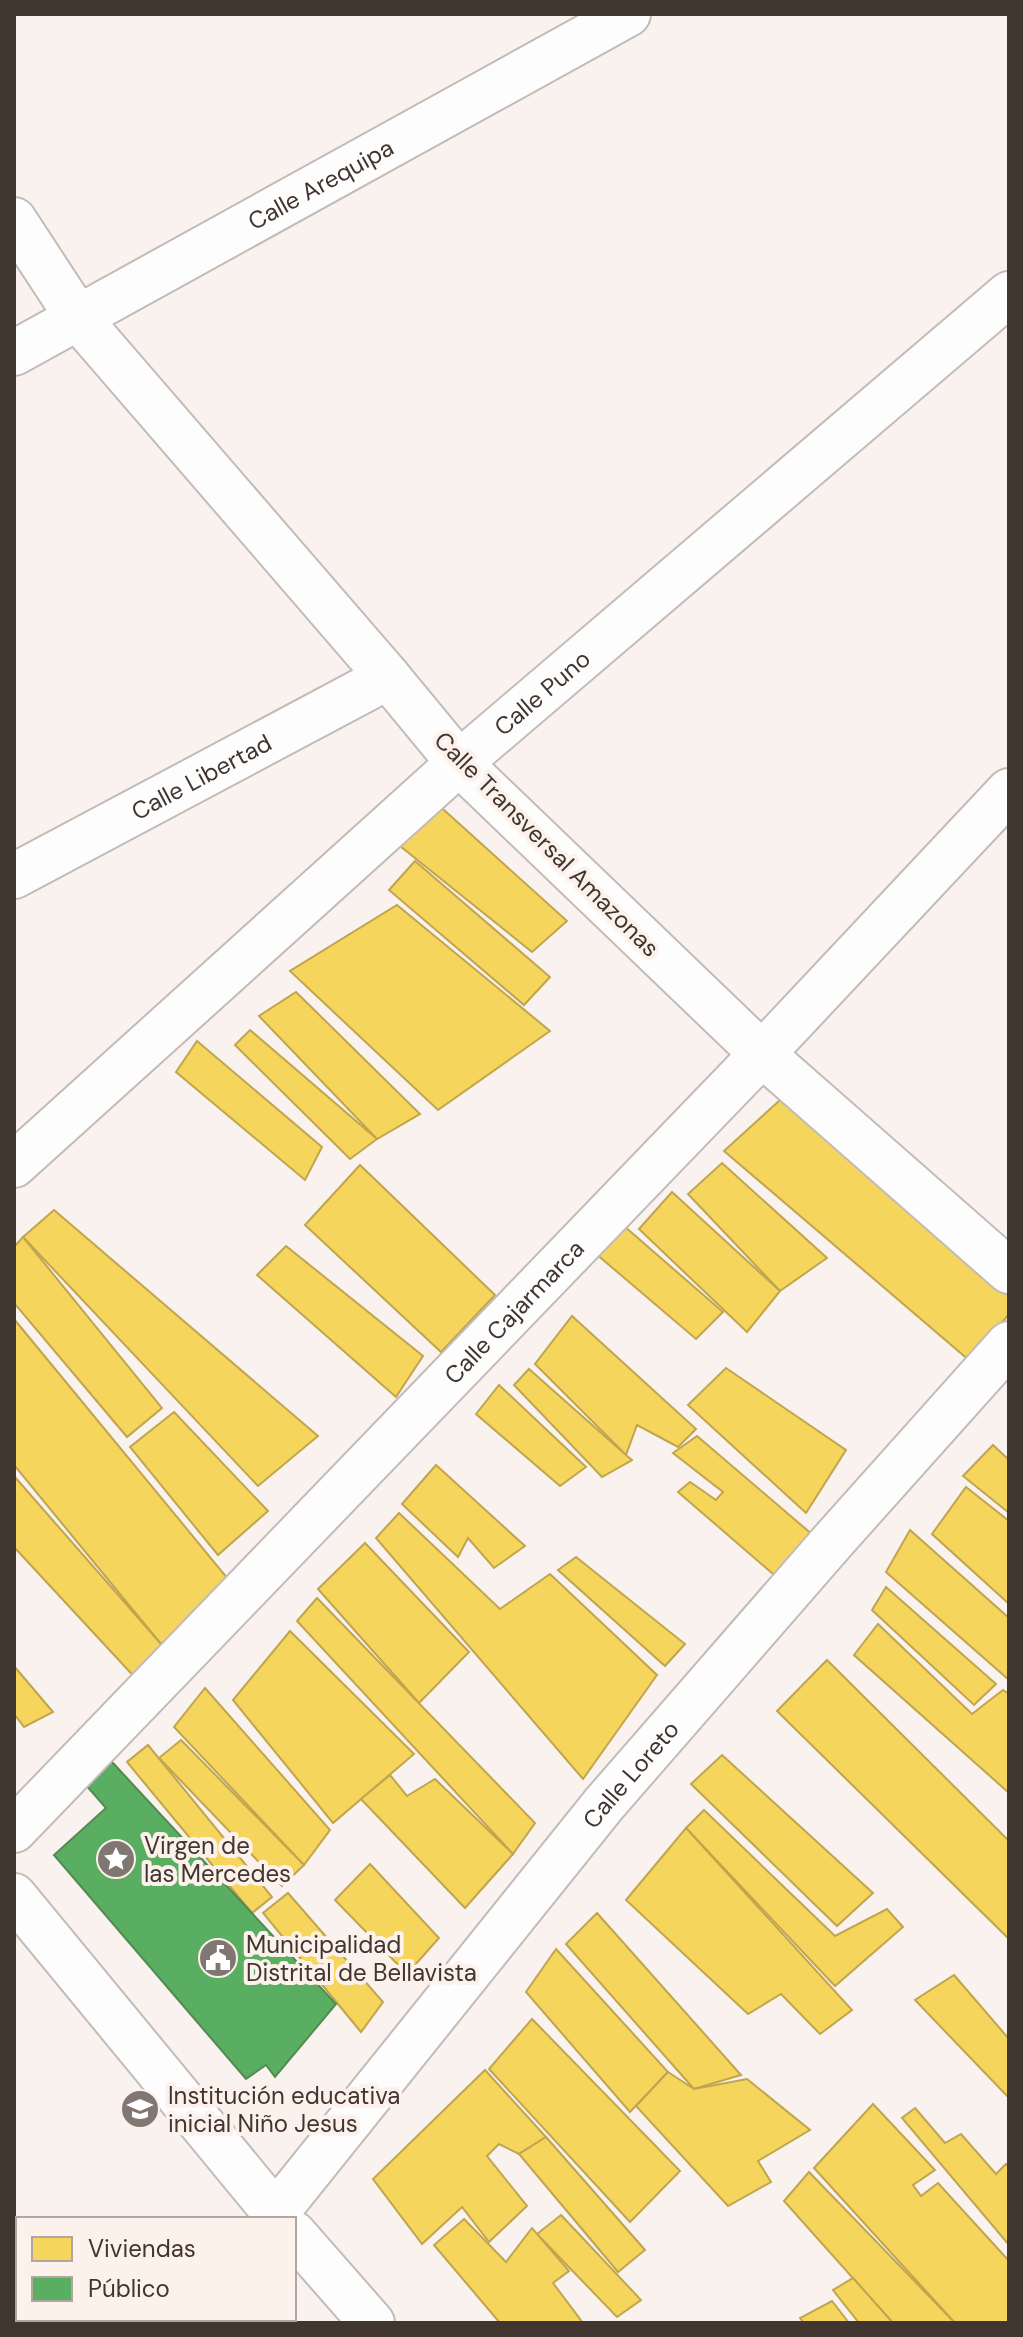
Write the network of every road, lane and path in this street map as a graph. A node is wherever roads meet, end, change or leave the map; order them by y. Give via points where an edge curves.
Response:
1 (628, 14) edge
2 (14, 220) edge
3 (1009, 294) edge
4 (78, 318) junction
5 (14, 353) edge
6 (388, 677) junction
7 (459, 763) junction
8 (1009, 791) edge
9 (14, 876) edge
10 (762, 1054) junction
11 (14, 1165) edge
12 (1009, 1271) edge
13 (1009, 1344) edge
14 (14, 1830) edge
15 (14, 1896) edge
16 (276, 2217) edge
17 (284, 2217) edge
18 (296, 2240) edge
19 (372, 2323) edge

1 - 4 street, Calle Arequipa
2 - 4 street, Calle Transversal Amazonas
3 - 7 street, Calle Puno
4 - 5 street, Calle Arequipa
4 - 6 street, Calle Transversal Amazonas
6 - 7 street, Calle Transversal Amazonas
6 - 9 street, Calle Libertad
7 - 10 street, Calle Transversal Amazonas
7 - 11 street, Calle Puno
8 - 10 street, Calle Cajarmarca
10 - 12 street, Calle Transversal Amazonas
10 - 14 street, Calle Cajarmarca
13 - 17 street, Calle Loreto via 604,1804
15 - 16 street
18 - 19 street

